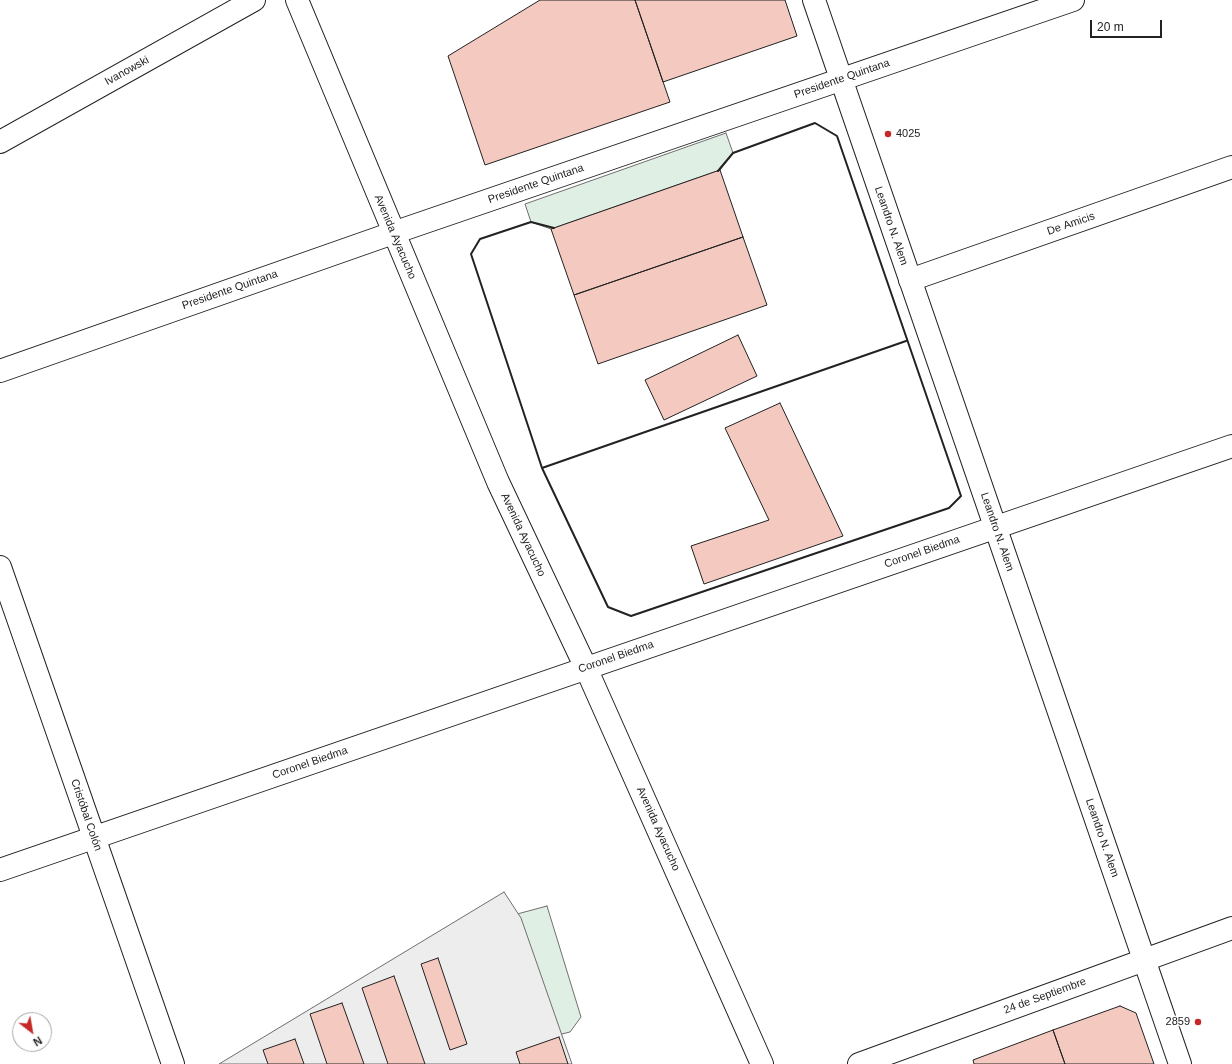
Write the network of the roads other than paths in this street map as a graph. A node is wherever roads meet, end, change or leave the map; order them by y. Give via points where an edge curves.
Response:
1 (254, 0) edge
2 (297, 0) edge
3 (814, 0) edge
4 (1073, 0) edge
5 (841, 79) junction
6 (0, 142) edge
7 (1232, 167) edge
8 (393, 233) junction
9 (910, 280) junction
10 (0, 371) edge
11 (1232, 446) edge
12 (995, 527) junction
13 (0, 567) edge
14 (586, 668) junction
15 (94, 837) junction
16 (0, 870) edge
17 (1232, 928) edge
18 (1144, 960) junction
19 (173, 1064) edge
20 (762, 1064) edge
21 (859, 1064) edge
22 (1180, 1064) edge

1 - 6 street, Ivanowski
2 - 8 street, Avenida Ayacucho
3 - 5 street, Leandro N. Alem
4 - 5 street, Presidente Quintana
5 - 8 street, Presidente Quintana
5 - 9 street, Leandro N. Alem
7 - 9 street, De Amicis
8 - 10 street, Presidente Quintana
8 - 14 street, Avenida Ayacucho via 498,482
9 - 12 street, Leandro N. Alem
11 - 12 street, Coronel Biedma
12 - 14 street, Coronel Biedma
12 - 18 street, Leandro N. Alem
13 - 15 street, Cristóbal Colón
14 - 15 street, Coronel Biedma
14 - 20 street, Avenida Ayacucho
15 - 16 street, Coronel Biedma
15 - 19 street, Cristóbal Colón
17 - 18 street, 24 de Septiembre
18 - 21 street, 24 de Septiembre
18 - 22 street, Leandro N. Alem

